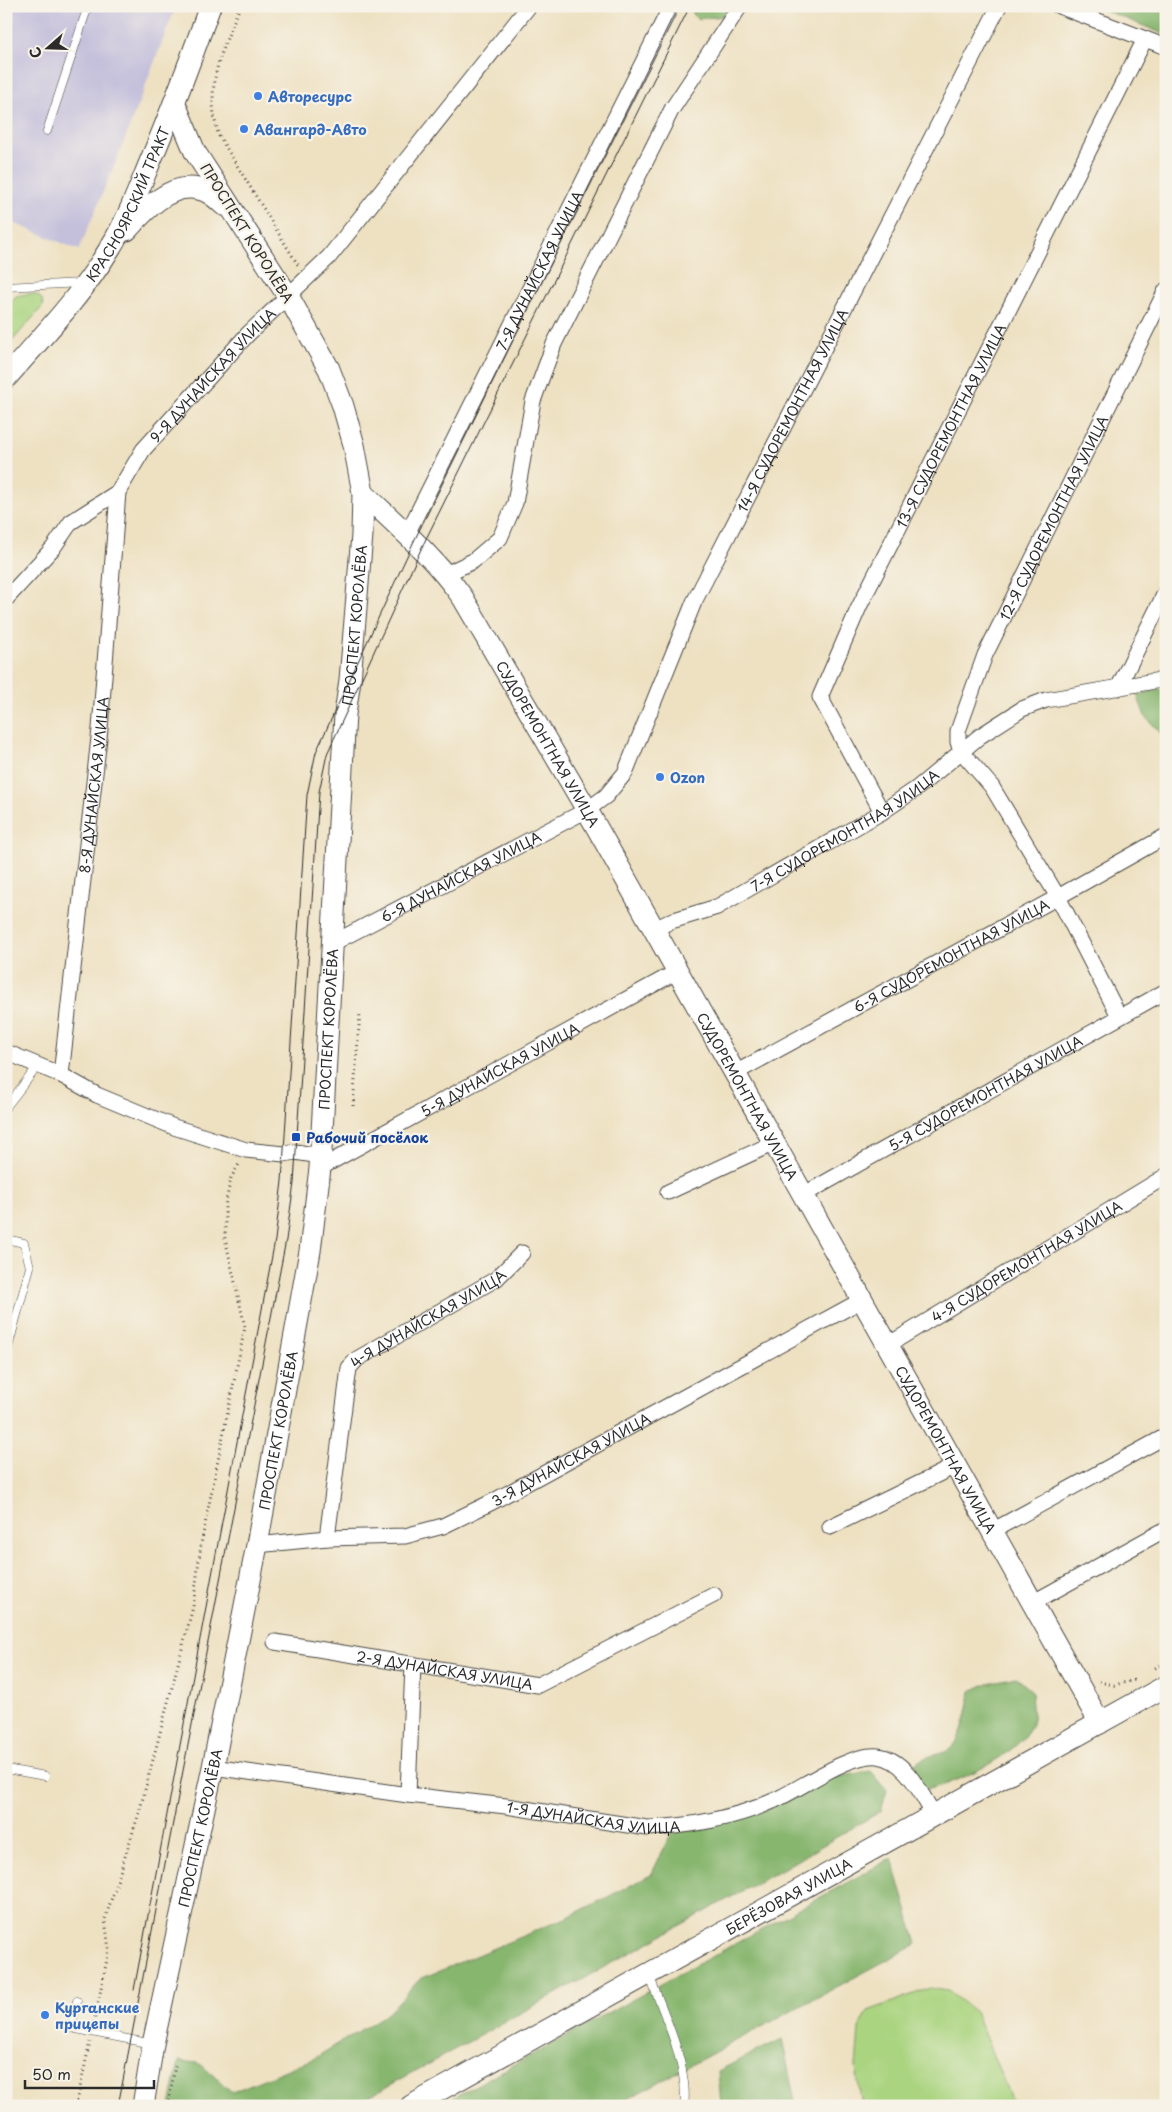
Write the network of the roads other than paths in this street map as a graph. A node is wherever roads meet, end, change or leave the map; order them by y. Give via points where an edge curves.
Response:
1 (88, 6) edge
2 (210, 6) edge
3 (529, 6) edge
4 (671, 6) edge
5 (740, 6) edge
6 (999, 6) edge
7 (1058, 6) edge
8 (1145, 39) junction
9 (1166, 47) edge
10 (175, 104) junction
11 (47, 131) dead end
12 (234, 213) junction
13 (110, 249) junction
14 (86, 282) junction
15 (6, 286) edge
16 (1166, 290) edge
17 (288, 296) junction
18 (6, 378) edge
19 (118, 492) junction
20 (363, 493) junction
21 (407, 534) junction
22 (446, 574) junction
23 (1166, 591) edge
24 (6, 599) edge
25 (1166, 678) edge
26 (1118, 688) junction
27 (961, 751) junction
28 (587, 810) junction
29 (882, 812) junction
30 (1166, 836) edge
31 (1058, 897) junction
32 (654, 929) junction
33 (334, 943) junction
34 (678, 971) junction
35 (1166, 990) edge
36 (1119, 1016) junction
37 (6, 1052) edge
38 (38, 1066) junction
39 (735, 1073) junction
40 (61, 1075) junction
41 (6, 1107) edge
42 (774, 1143) junction
43 (321, 1162) junction
44 (1166, 1176) edge
45 (668, 1192) dead end
46 (803, 1194) junction
47 (6, 1239) edge
48 (522, 1253) dead end
49 (862, 1300) junction
50 (888, 1345) junction
51 (6, 1355) edge
52 (1166, 1436) edge
53 (955, 1466) junction
54 (830, 1527) dead end
55 (1166, 1528) edge
56 (992, 1531) junction
57 (327, 1538) junction
58 (257, 1545) junction
59 (714, 1595) dead end
60 (1032, 1603) junction
61 (275, 1642) dead end
62 (413, 1664) junction
63 (1166, 1686) edge
64 (1100, 1723) junction
65 (213, 1767) junction
66 (6, 1769) edge
67 (45, 1776) dead end
68 (408, 1795) junction
69 (934, 1815) junction
70 (649, 1974) junction
71 (76, 2001) dead end
72 (153, 2044) junction
73 (143, 2106) edge
74 (411, 2106) edge
75 (684, 2106) edge

1 - 11 lane
2 - 10 main road, КРАСНОЯРСКИЙ ТРАКТ
3 - 17 street, 9-Я ДУНАЙСКАЯ УЛИЦА via 329,257
4 - 21 street, 7-Я ДУНАЙСКАЯ УЛИЦА
5 - 22 street via 672,109 554,344 533,401 516,503 500,538 473,561
6 - 28 street, 14-Я СУДОРЕМОНТНАЯ УЛИЦА via 694,602 625,773 606,796
7 - 8 street
8 - 9 street
8 - 29 street, 13-Я СУДОРЕМОНТНАЯ УЛИЦА via 859,607 820,697
10 - 12 main road, ПРОСПЕКТ КОРОЛЁВА via 195,152
10 - 13 main road, КРАСНОЯРСКИЙ ТРАКТ via 128,215
12 - 13 main road via 211,194 199,189 175,191 144,212
12 - 17 main road, ПРОСПЕКТ КОРОЛЁВА
13 - 14 main road, КРАСНОЯРСКИЙ ТРАКТ
14 - 15 lane
14 - 18 main road, КРАСНОЯРСКИЙ ТРАКТ
16 - 27 street, 12-Я СУДОРЕМОНТНАЯ УЛИЦА via 985,655 958,731
17 - 19 street, 9-Я ДУНАЙСКАЯ УЛИЦА via 248,334 144,450
17 - 20 main road, ПРОСПЕКТ КОРОЛЁВА via 328,369 343,406
19 - 24 street, 9-Я ДУНАЙСКАЯ УЛИЦА via 70,522 53,548
19 - 40 street, 8-Я ДУНАЙСКАЯ УЛИЦА via 100,729
20 - 21 main road, СУДОРЕМОНТНАЯ УЛИЦА
20 - 33 main road, ПРОСПЕКТ КОРОЛЁВА via 346,714
21 - 22 main road, СУДОРЕМОНТНАЯ УЛИЦА
22 - 28 main road, СУДОРЕМОНТНАЯ УЛИЦА
23 - 26 street
25 - 26 street, 7-Я СУДОРЕМОНТНАЯ УЛИЦА
26 - 27 street, 7-Я СУДОРЕМОНТНАЯ УЛИЦА via 1046,700 1022,709
27 - 29 street, 7-Я СУДОРЕМОНТНАЯ УЛИЦА via 916,789
27 - 31 street via 992,787
28 - 32 main road, СУДОРЕМОНТНАЯ УЛИЦА
28 - 33 street, 6-Я ДУНАЙСКАЯ УЛИЦА
29 - 32 street, 7-Я СУДОРЕМОНТНАЯ УЛИЦА via 717,907
30 - 31 street, 6-Я СУДОРЕМОНТНАЯ УЛИЦА
31 - 36 street
31 - 39 street, 6-Я СУДОРЕМОНТНАЯ УЛИЦА
32 - 34 main road, СУДОРЕМОНТНАЯ УЛИЦА
33 - 43 main road, ПРОСПЕКТ КОРОЛЁВА
34 - 39 main road, СУДОРЕМОНТНАЯ УЛИЦА
34 - 43 street, 5-Я ДУНАЙСКАЯ УЛИЦА
35 - 36 street, 5-Я СУДОРЕМОНТНАЯ УЛИЦА
36 - 46 street, 5-Я СУДОРЕМОНТНАЯ УЛИЦА
37 - 38 street
38 - 40 street
38 - 41 lane
39 - 42 main road, СУДОРЕМОНТНАЯ УЛИЦА
40 - 43 street via 97,1095 174,1127 246,1150 295,1152
42 - 45 street
42 - 46 main road, СУДОРЕМОНТНАЯ УЛИЦА
43 - 58 main road, ПРОСПЕКТ КОРОЛЁВА via 310,1251
44 - 50 street, 4-Я СУДОРЕМОНТНАЯ УЛИЦА
46 - 49 main road, СУДОРЕМОНТНАЯ УЛИЦА
47 - 51 lane via 24,1243 30,1267
48 - 57 street, 4-Я ДУНАЙСКАЯ УЛИЦА via 496,1279 357,1359 349,1368
49 - 50 main road, СУДОРЕМОНТНАЯ УЛИЦА
49 - 57 street, 3-Я ДУНАЙСКАЯ УЛИЦА via 443,1526 405,1536
50 - 53 main road, СУДОРЕМОНТНАЯ УЛИЦА
52 - 56 street
53 - 54 street
53 - 56 main road, СУДОРЕМОНТНАЯ УЛИЦА
55 - 60 street
56 - 60 main road, СУДОРЕМОНТНАЯ УЛИЦА
57 - 58 street, 3-Я ДУНАЙСКАЯ УЛИЦА
58 - 65 main road, ПРОСПЕКТ КОРОЛЁВА
59 - 62 street, 2-Я ДУНАЙСКАЯ УЛИЦА via 538,1685
60 - 64 main road, СУДОРЕМОНТНАЯ УЛИЦА
61 - 62 street, 2-Я ДУНАЙСКАЯ УЛИЦА
62 - 68 street
63 - 64 main road, БЕРЁЗОВАЯ УЛИЦА
64 - 69 main road, БЕРЁЗОВАЯ УЛИЦА
65 - 68 street, 1-Я ДУНАЙСКАЯ УЛИЦА
65 - 72 main road, ПРОСПЕКТ КОРОЛЁВА
66 - 67 lane
68 - 69 street, 1-Я ДУНАЙСКАЯ УЛИЦА via 506,1806 647,1828 670,1827 710,1820 773,1802 836,1767 878,1756 895,1763 908,1774
69 - 70 main road, БЕРЁЗОВАЯ УЛИЦА
70 - 74 main road, БЕРЁЗОВАЯ УЛИЦА
70 - 75 lane via 682,2067 686,2092
71 - 72 lane via 71,2028
72 - 73 main road, ПРОСПЕКТ КОРОЛЁВА

